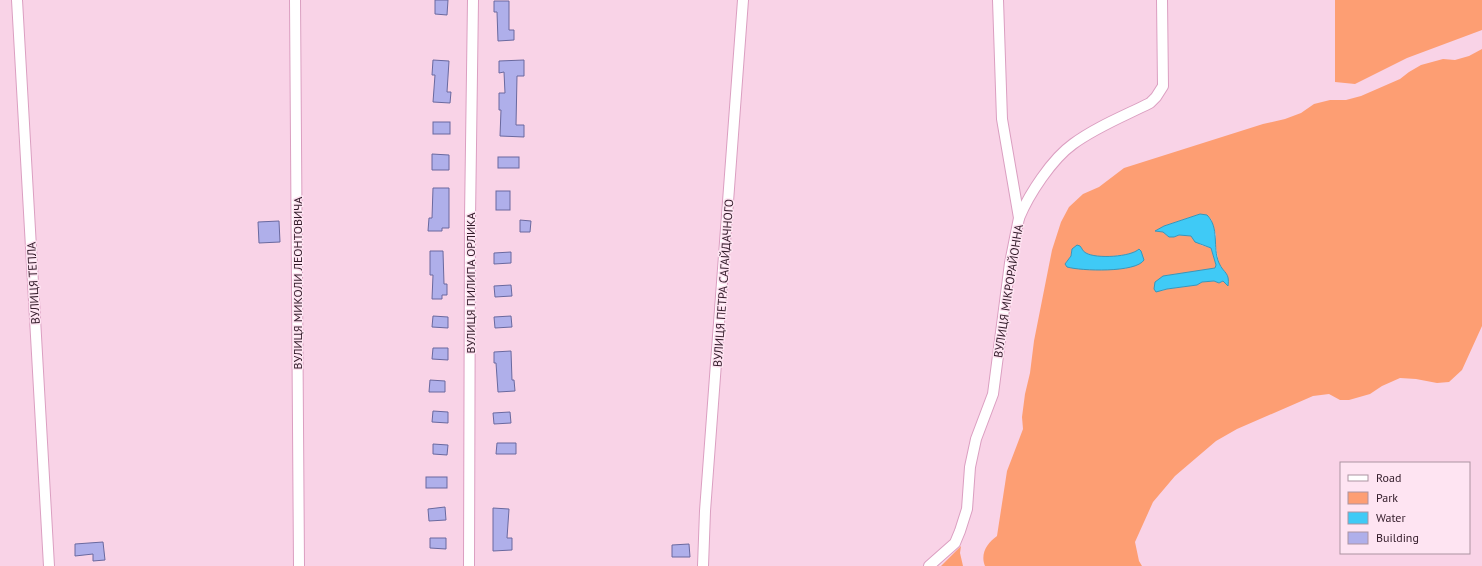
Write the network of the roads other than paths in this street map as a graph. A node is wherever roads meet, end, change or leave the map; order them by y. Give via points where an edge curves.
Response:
1 (18, 0) edge
2 (295, 0) edge
3 (473, 0) edge
4 (743, 0) edge
5 (998, 0) edge
6 (1162, 0) edge
7 (1019, 218) junction
8 (49, 566) edge
9 (299, 566) edge
10 (469, 566) edge
11 (703, 566) edge
12 (929, 566) edge

1 - 8 street, ВУЛИЦЯ ТЕПЛА
2 - 9 street, ВУЛИЦЯ МИКОЛИ ЛЕОНТОВИЧА
3 - 10 street, ВУЛИЦЯ ПИЛИПА ОРЛИКА
4 - 11 street, ВУЛИЦЯ ПЕТРА САГАЙДАЧНОГО
5 - 7 street, ВУЛИЦЯ МІКРОРАЙОННА via 1002,119
6 - 7 street via 1163,86 1156,97 1150,103 1096,130 1060,155 1031,193
7 - 12 street, ВУЛИЦЯ МІКРОРАЙОННА via 1010,263 993,394 976,440 970,467 967,509 954,543

